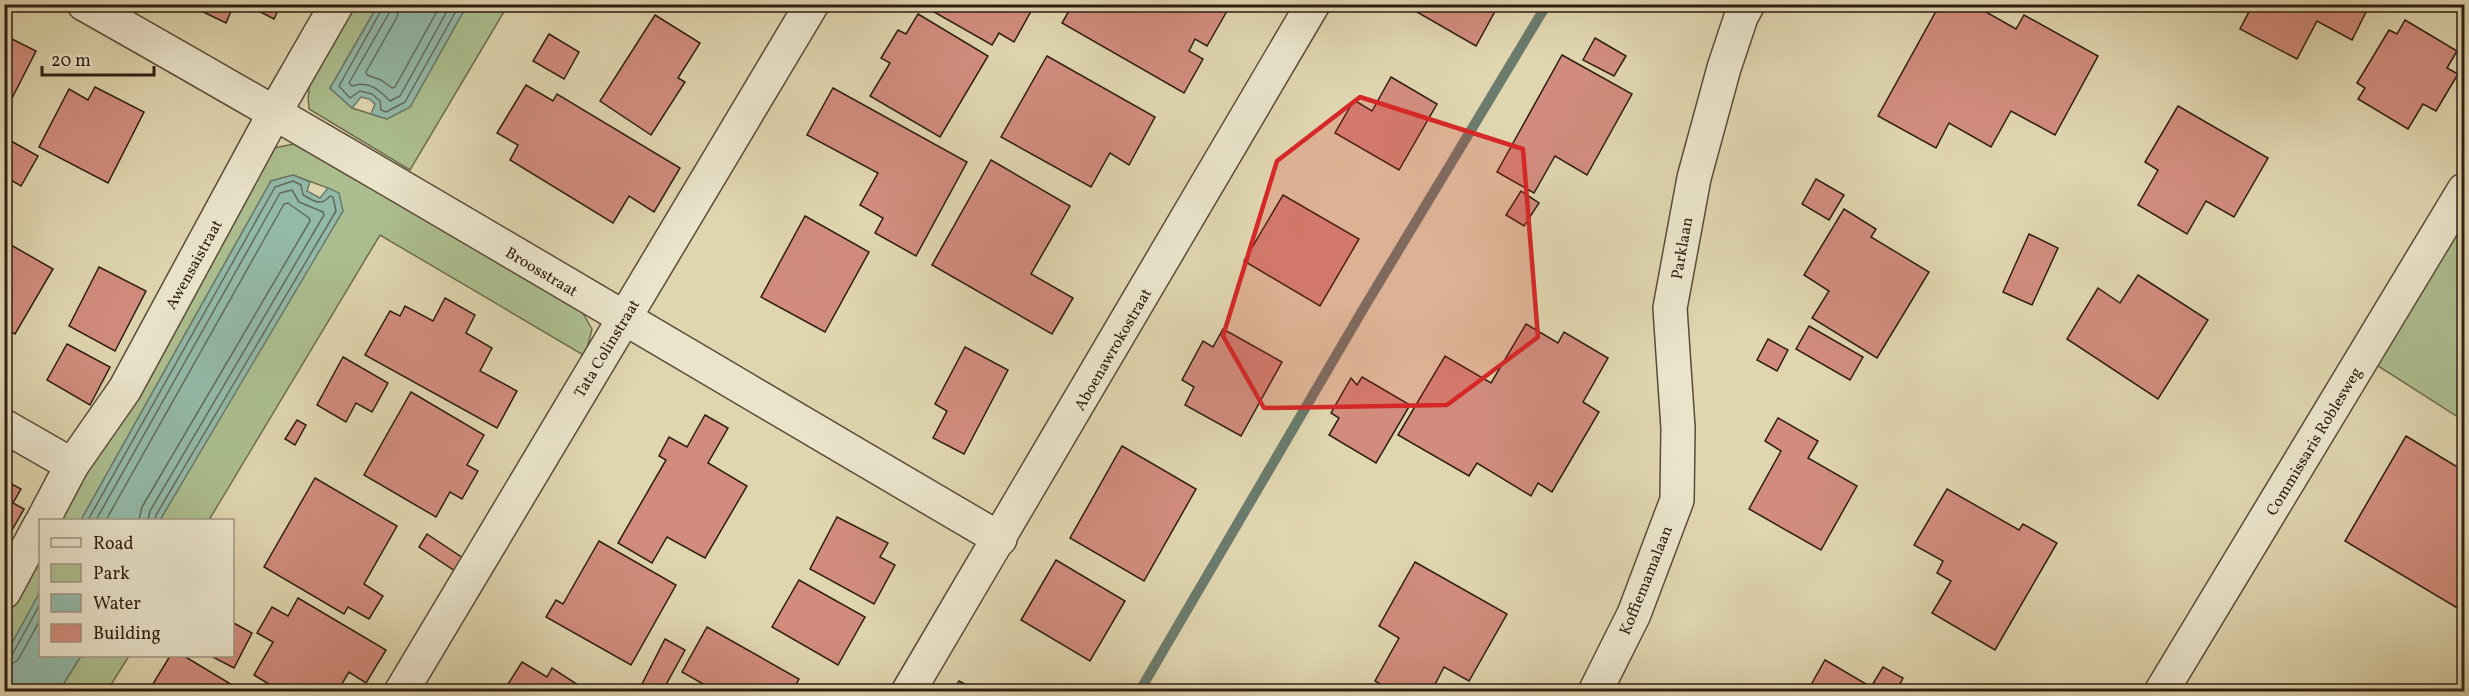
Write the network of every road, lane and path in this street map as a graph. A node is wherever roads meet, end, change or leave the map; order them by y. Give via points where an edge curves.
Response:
1 (84, 4) edge
2 (337, 4) edge
3 (812, 4) edge
4 (1313, 4) edge
5 (1748, 4) edge
6 (275, 112) junction
7 (2464, 190) edge
8 (623, 319) junction
9 (4, 426) edge
10 (72, 465) junction
11 (1677, 500) joint
12 (44, 519) edge
13 (39, 527) edge
14 (1000, 539) junction
15 (4, 592) edge
16 (401, 692) edge
17 (909, 692) edge
18 (1595, 692) edge
19 (2161, 692) edge

1 - 6 street, Broosstraat
2 - 6 street, Awensaistraat
3 - 8 street, Tata Colinstraat
4 - 14 street, Aboenawrokostraat
5 - 11 street, Parklaan via 1724,68 1694,178 1670,308 1678,428
6 - 8 street, Broosstraat
6 - 10 street, Awensaistraat via 124,389
7 - 19 street, Commissaris Roblesweg
8 - 14 street, Broosstraat
8 - 16 street, Tata Colinstraat
9 - 10 street
10 - 12 street, Awensaistraat
11 - 18 street, Koffiemamalaan via 1634,614
13 - 15 street
14 - 17 street, Aboenawrokostraat

